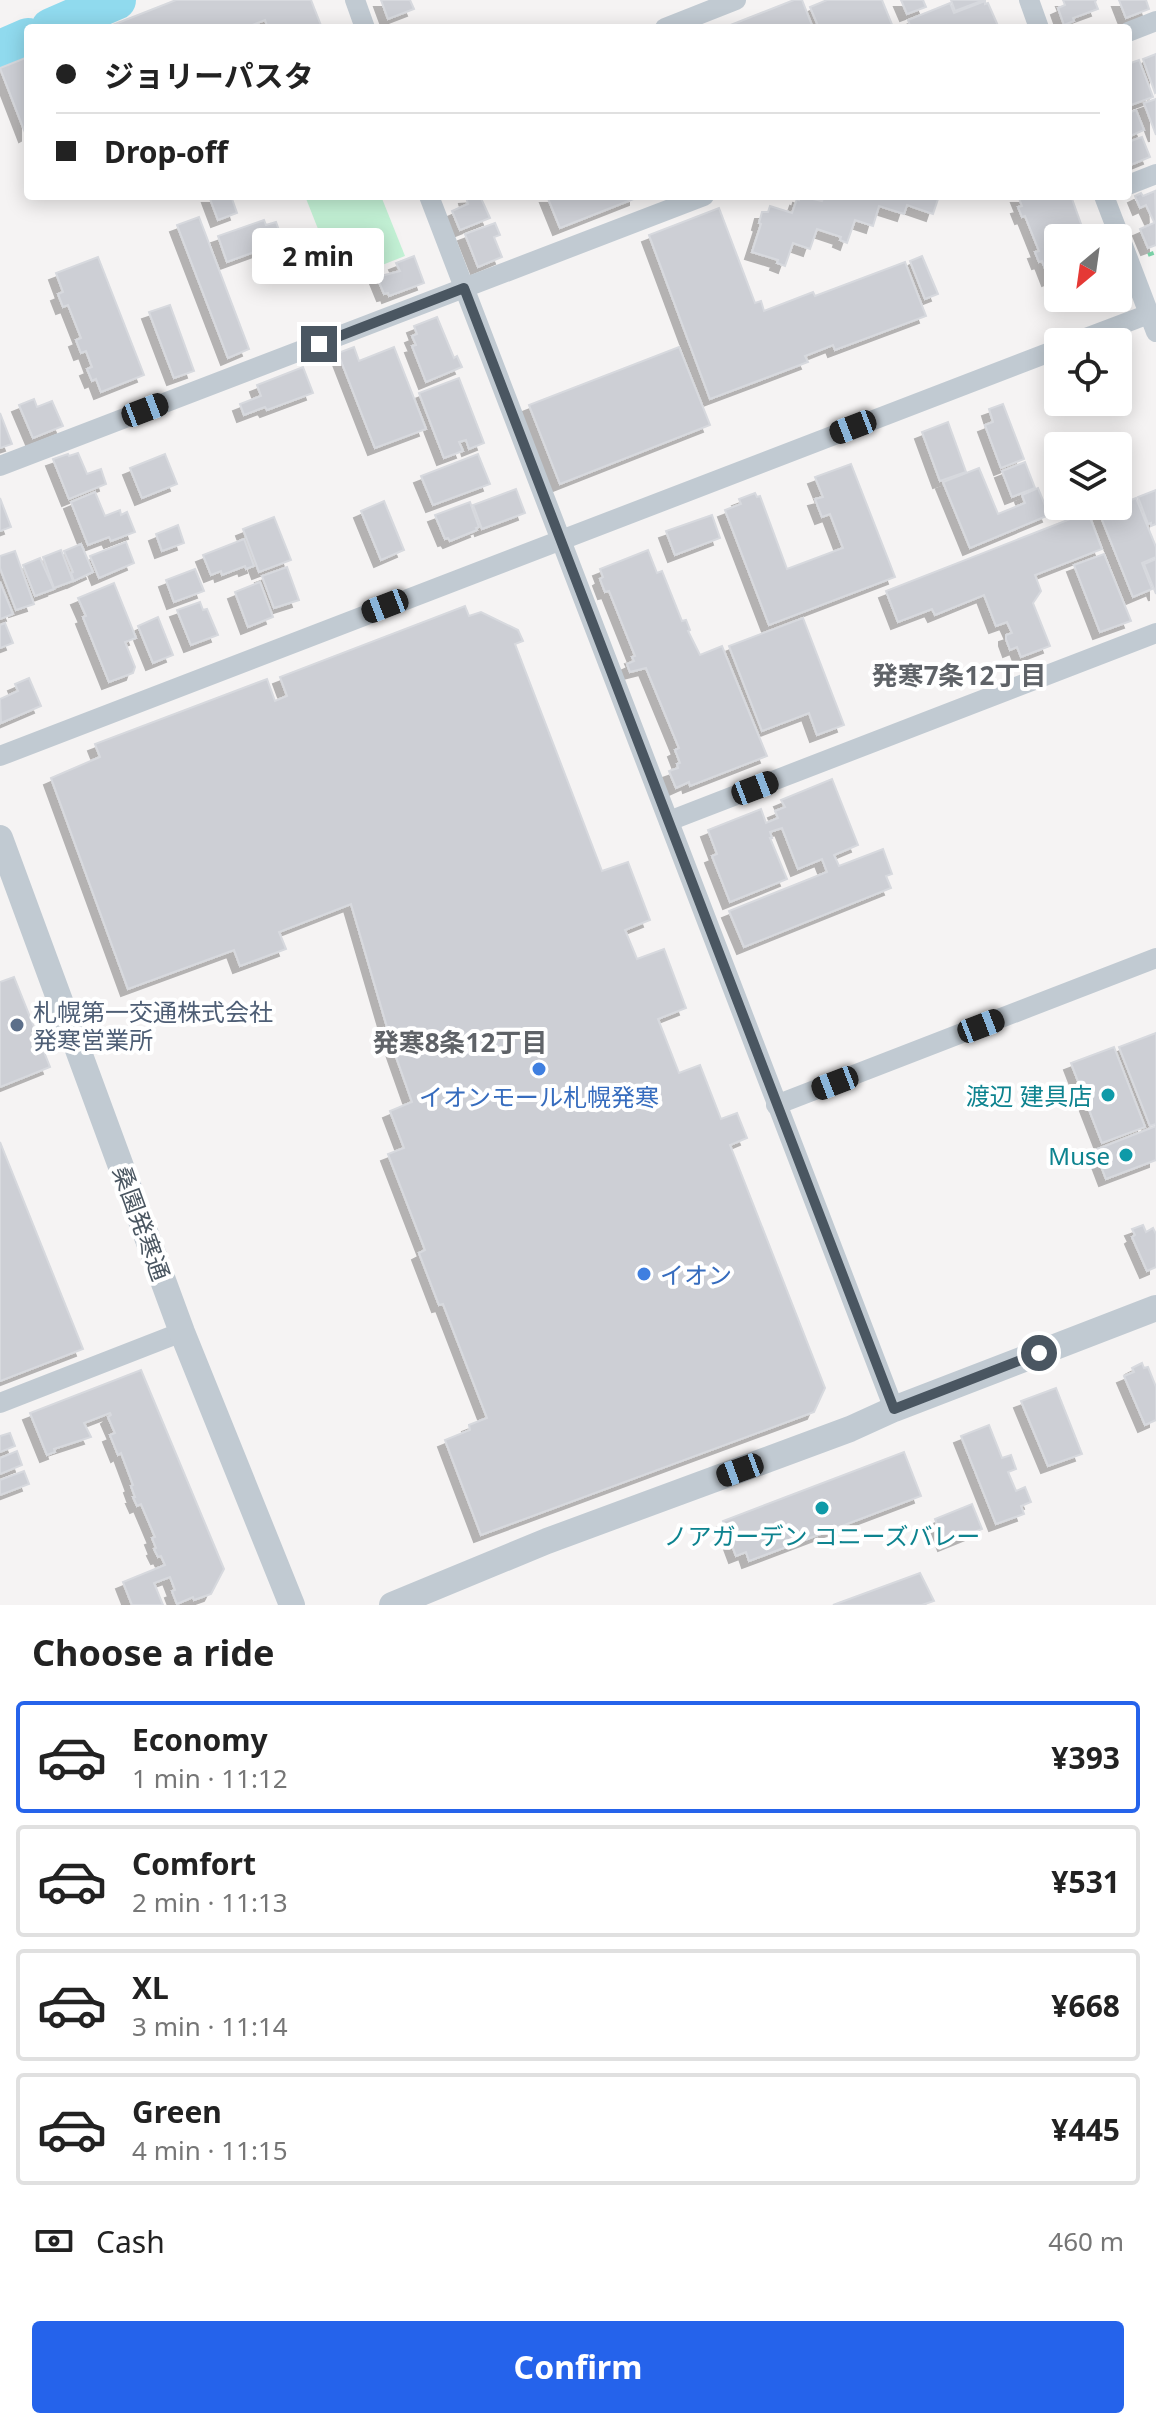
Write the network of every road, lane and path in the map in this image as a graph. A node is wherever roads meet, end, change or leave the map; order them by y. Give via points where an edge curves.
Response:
1 (355, 0) edge
2 (736, 0) edge
3 (1029, 0) edge
4 (1156, 21) edge
5 (364, 24) edge
6 (675, 24) edge
7 (1038, 24) edge
8 (1132, 30) edge
9 (1156, 174) edge
10 (1132, 183) edge
11 (431, 200) edge
12 (694, 200) edge
13 (1106, 200) edge
14 (1156, 252) edge
15 (1148, 255) dead end
16 (464, 288) junction
17 (1152, 323) edge
18 (1132, 328) edge
19 (1044, 354) edge
20 (0, 466) edge
21 (560, 539) junction
22 (1156, 633) edge
23 (0, 756) edge
24 (669, 821) junction
25 (0, 838) edge
26 (1156, 958) edge
27 (776, 1105) junction
28 (1156, 1308) edge
29 (182, 1332) junction
30 (0, 1403) edge
31 (894, 1409) junction
32 (292, 1605) edge
33 (392, 1605) edge

1 - 5 street
2 - 6 street
3 - 7 street
4 - 8 street
9 - 10 street
11 - 16 street
12 - 16 street
13 - 17 street
14 - 15 path
16 - 20 street
16 - 21 street
17 - 18 street
19 - 21 street
21 - 23 street
21 - 24 street
22 - 24 street
24 - 27 street
25 - 29 street, 桑園発寒通
26 - 27 street
27 - 31 street
28 - 31 street
29 - 30 street
29 - 32 street, 桑園発寒通
31 - 33 street

